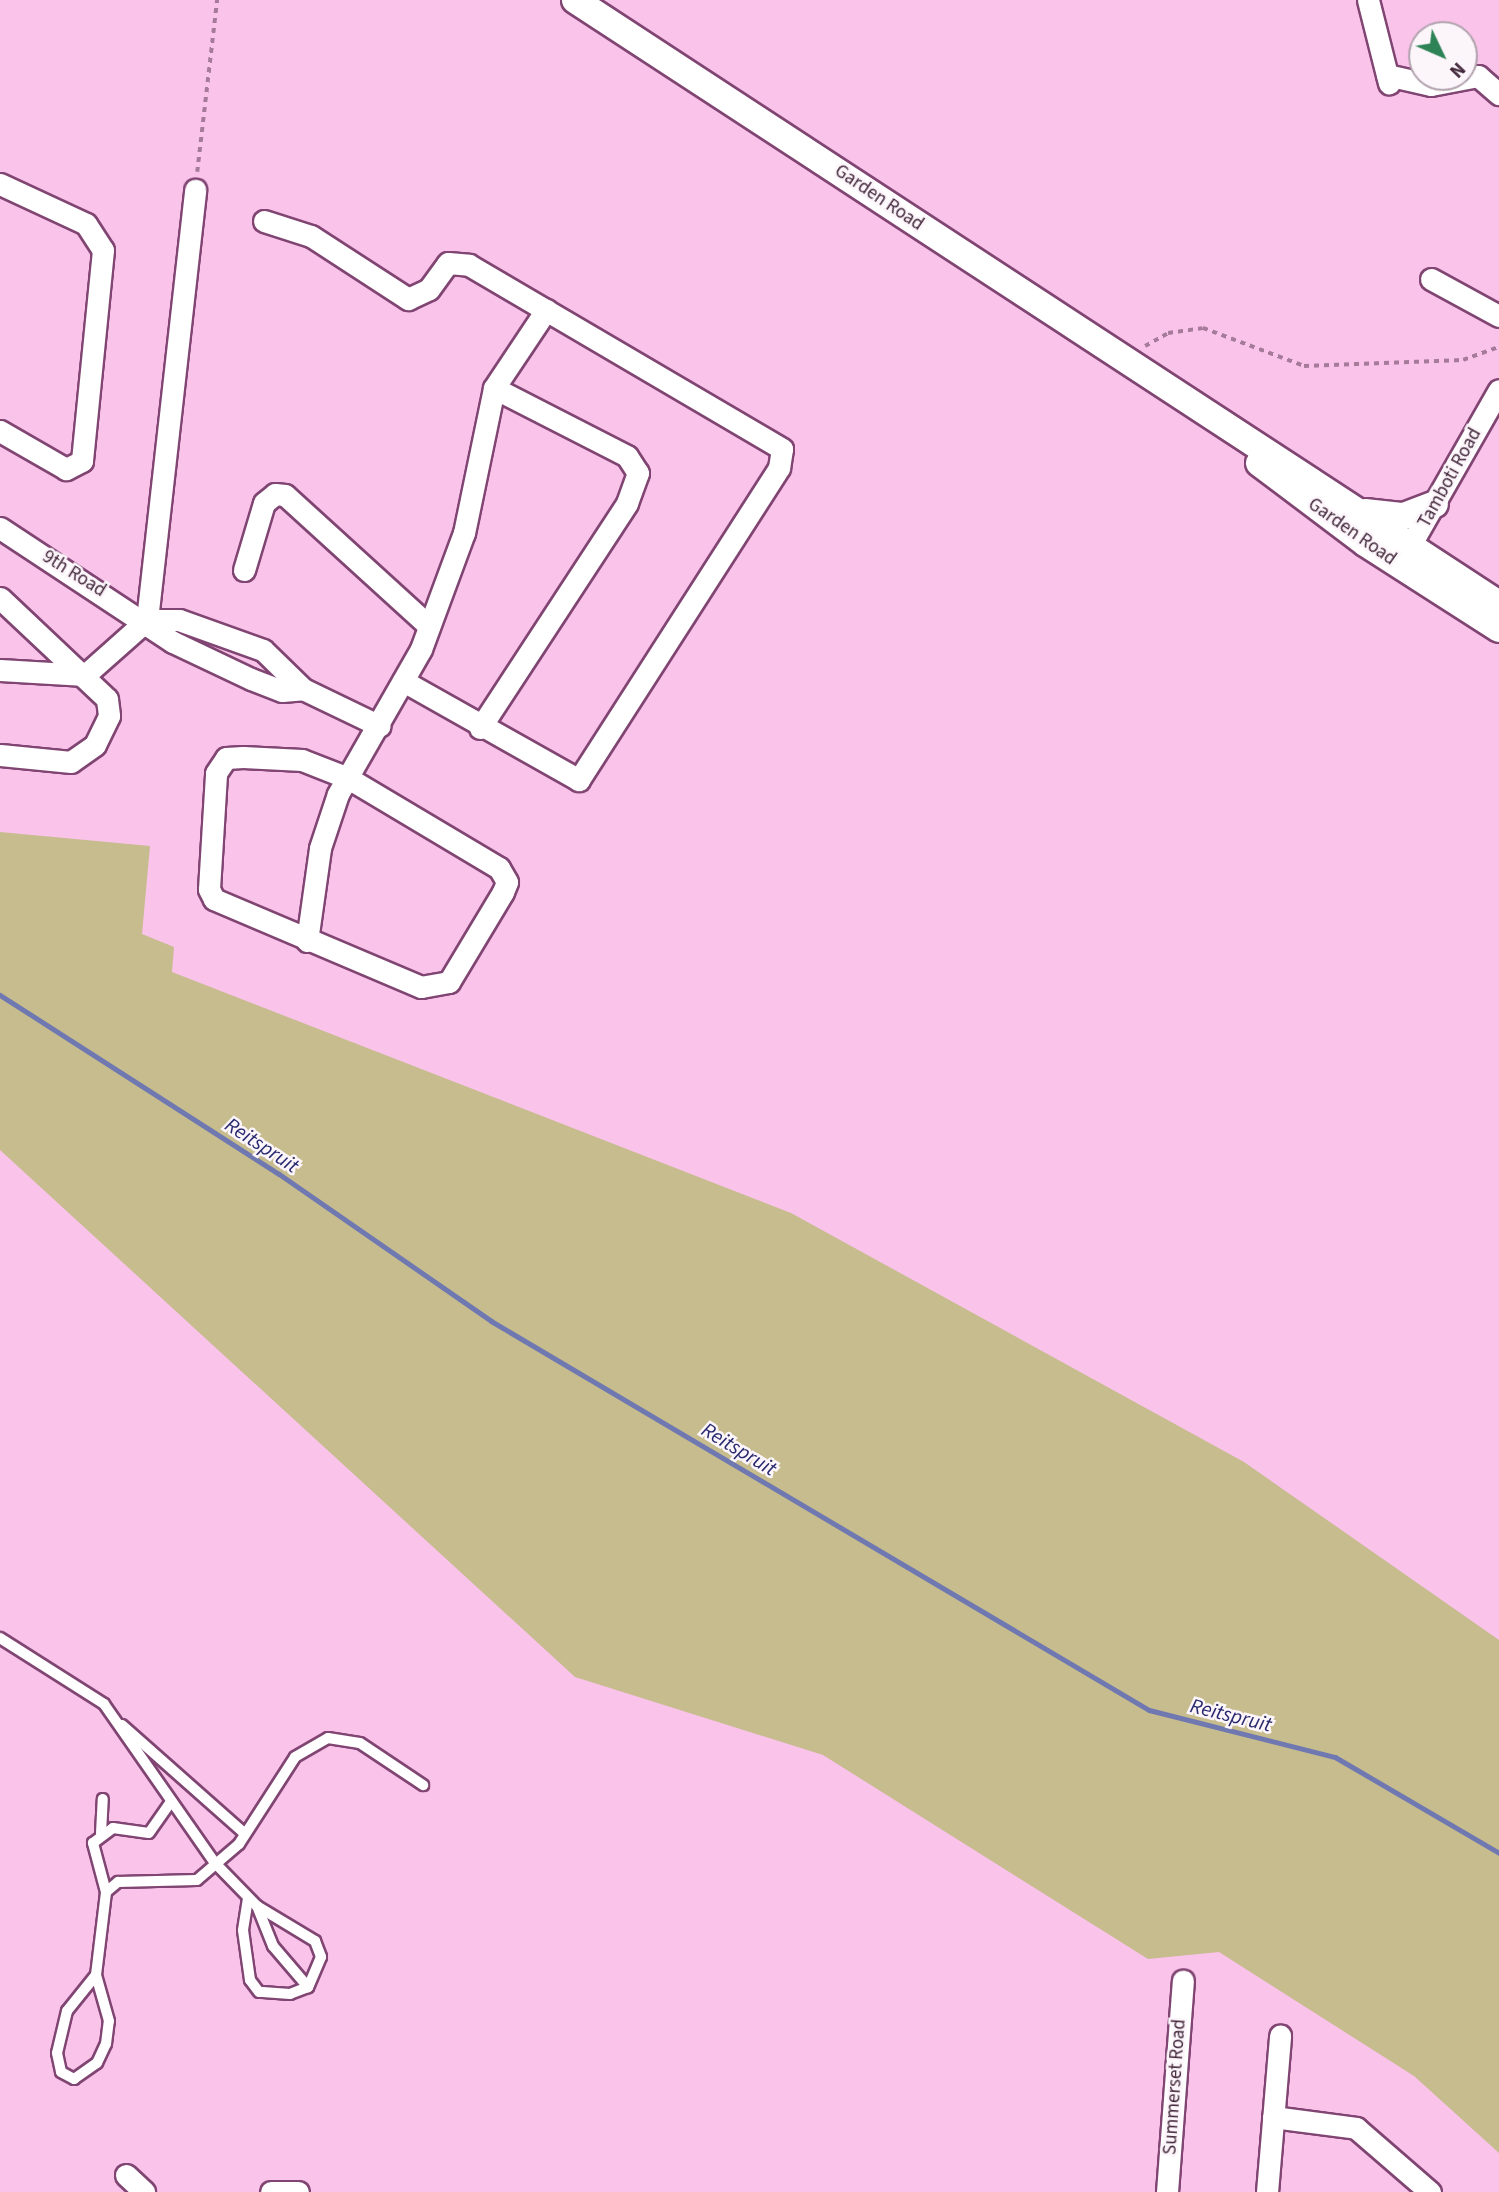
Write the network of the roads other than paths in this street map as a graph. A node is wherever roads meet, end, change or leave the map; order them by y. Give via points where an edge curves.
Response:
1 (575, 0) edge
2 (1368, 0) edge
3 (1499, 94) edge
4 (0, 184) edge
5 (195, 190) road end
6 (264, 222) dead end
7 (1431, 279) dead end
8 (546, 310) junction
9 (1499, 316) edge
10 (494, 388) junction
11 (1499, 390) edge
12 (1180, 398) junction
13 (1499, 420) edge
14 (0, 430) edge
15 (1435, 504) junction
16 (1359, 511) junction
17 (0, 528) edge
18 (1410, 559) junction
19 (244, 570) dead end
20 (0, 598) edge
21 (1499, 604) edge
22 (147, 620) junction
23 (429, 626) junction
24 (1499, 629) edge
25 (0, 670) edge
26 (85, 675) junction
27 (403, 681) junction
28 (303, 689) junction
29 (380, 726) junction
30 (480, 728) junction
31 (0, 755) edge
32 (348, 778) junction
33 (307, 941) junction
34 (0, 1638) edge
35 (117, 1721) junction
36 (422, 1785) dead end
37 (103, 1799) dead end
38 (172, 1802) junction
39 (101, 1832) junction
40 (244, 1833) junction
41 (215, 1863) junction
42 (106, 1892) junction
43 (253, 1902) junction
44 (96, 1975) junction
45 (1183, 1981) dead end
46 (308, 1987) junction
47 (1280, 2036) dead end
48 (1273, 2118) junction
49 (126, 2175) dead end
50 (144, 2192) edge
51 (271, 2192) edge
52 (298, 2192) edge
53 (1167, 2192) edge
54 (1267, 2192) edge
55 (1430, 2192) edge

1 - 12 street, Garden Road
2 - 3 street via 1388,79 1431,85 1478,76
4 - 14 street via 86,224 103,250 82,461 75,468 59,466
5 - 22 street
6 - 8 street via 311,236 408,299 429,289 442,268 456,261
7 - 9 street
8 - 10 street
8 - 30 street via 771,437 783,456 579,780
10 - 23 street via 464,533
10 - 30 street via 627,456 638,473 627,503
11 - 15 street, Tamboti Road
12 - 16 street, Garden Road
12 - 18 street, Garden Road
13 - 18 street, Tamboti Road
15 - 16 street via 1404,516
15 - 18 street, Tamboti Road
16 - 18 street, Garden Road
17 - 22 street, 9th Road
18 - 21 street, Garden Road
18 - 24 street, Garden Road
19 - 23 street via 264,503 275,494 285,495
20 - 26 street
22 - 26 street
22 - 28 street, 9th Road via 173,642 251,680 282,691
22 - 28 street via 180,620 263,650
23 - 27 street
25 - 26 street
26 - 31 street via 107,699 108,716 105,732 84,757 71,762
27 - 29 street
27 - 30 street
28 - 29 street
29 - 32 street
32 - 33 street via 320,848
32 - 33 street via 302,760 243,757 226,758 216,773 209,889 214,899
32 - 33 street via 489,861 507,882 441,987 421,987
34 - 35 lane via 76,1685
35 - 38 lane
35 - 40 lane
36 - 40 lane via 360,1743 328,1738 295,1756
37 - 39 lane
38 - 39 lane via 149,1833
38 - 41 lane
39 - 42 lane via 94,1855
40 - 41 lane via 232,1853
41 - 42 lane via 197,1880 118,1882
41 - 43 lane
42 - 44 lane
43 - 46 lane via 273,1946
43 - 46 lane via 321,1948
43 - 46 lane via 243,1930 250,1980 259,1992 290,1994
44 - 44 lane via 109,2021 106,2043 97,2063 74,2079 61,2072 57,2053 67,2011
45 - 53 street, Summerset Road
47 - 48 street
48 - 54 street
48 - 55 street via 1356,2128
49 - 50 street
51 - 52 street

